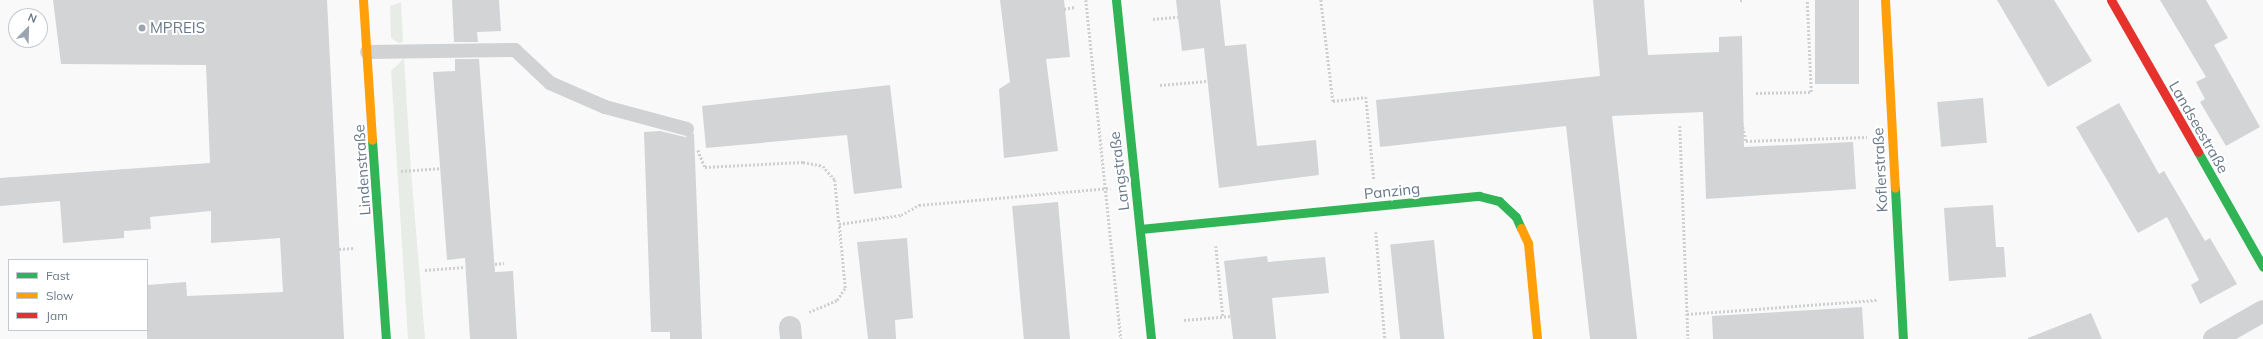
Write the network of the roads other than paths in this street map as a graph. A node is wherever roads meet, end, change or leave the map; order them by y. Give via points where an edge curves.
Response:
1 (363, 0) edge
2 (1116, 0) edge
3 (1886, 0) edge
4 (2111, 0) edge
5 (367, 52) junction
6 (687, 129) dead end
7 (1140, 229) junction
8 (2263, 267) edge
9 (2263, 311) edge
10 (386, 339) edge
11 (1151, 339) edge
12 (1537, 339) edge
13 (1903, 339) edge
14 (2214, 339) edge

1 - 5 street, Lindenstraße
2 - 7 street, Langstraße via 1133,186
3 - 13 street, Koflerstraße
4 - 8 street, Landseestraße
5 - 6 lane via 515,50 550,83 605,107
5 - 10 street, Lindenstraße
7 - 11 street, Langstraße
7 - 12 street, Panzing via 1479,196 1499,201 1508,208 1528,243
9 - 14 street

